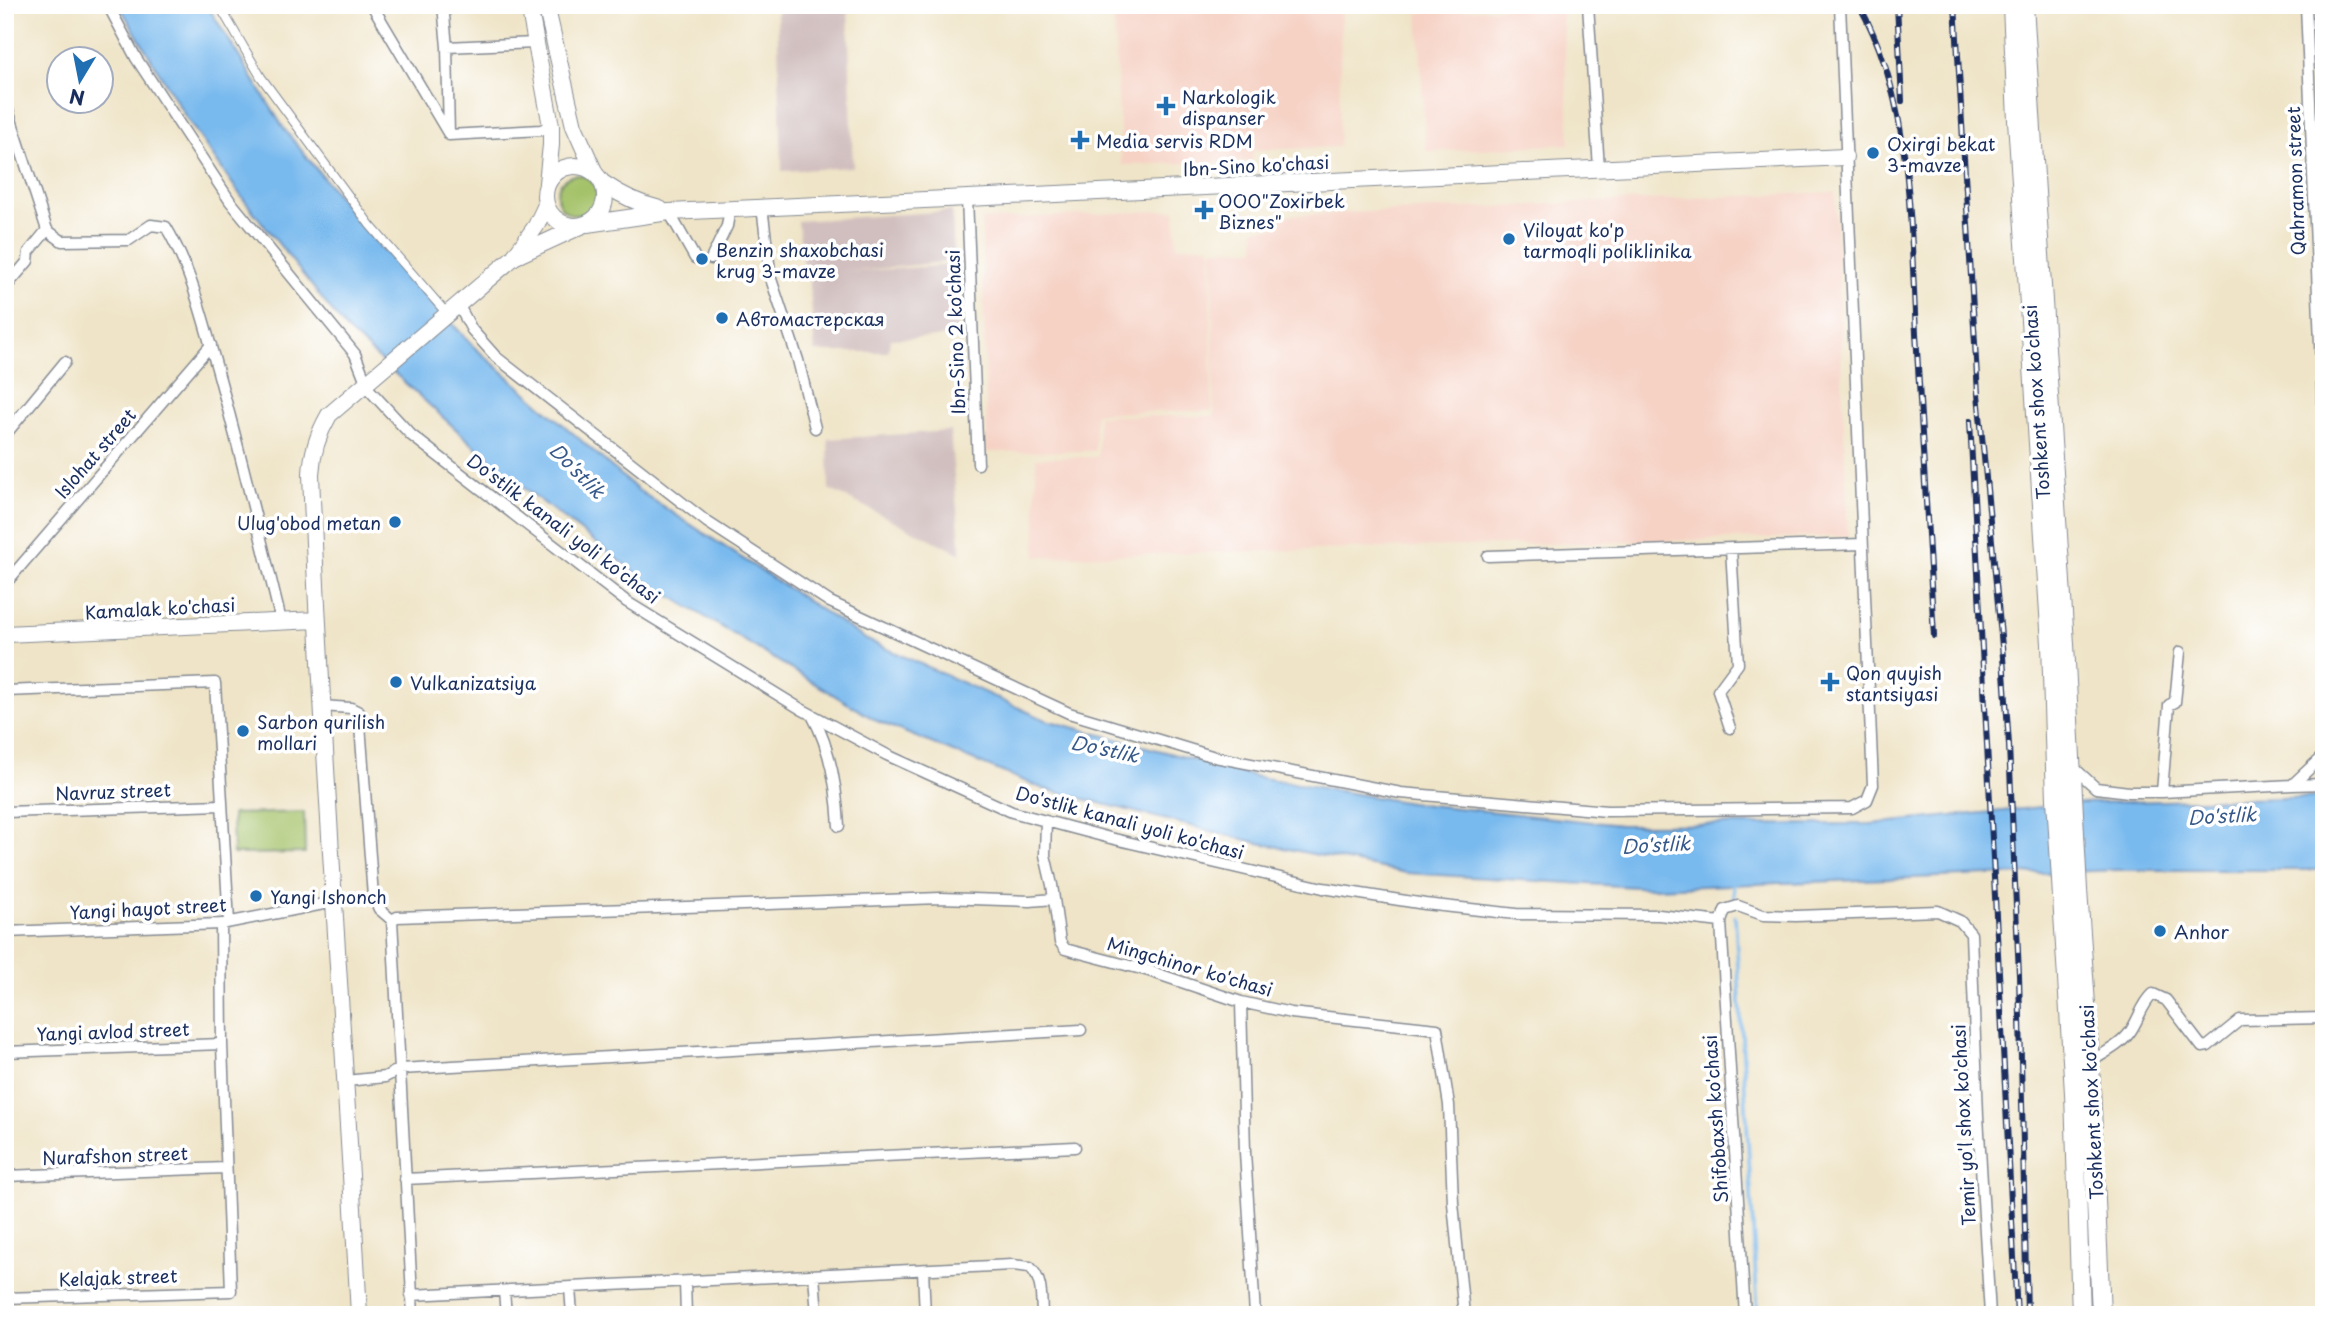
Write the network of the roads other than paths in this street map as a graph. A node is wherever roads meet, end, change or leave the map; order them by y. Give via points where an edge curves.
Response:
1 (107, 5) edge
2 (219, 5) edge
3 (372, 5) edge
4 (443, 5) edge
5 (530, 5) edge
6 (546, 5) edge
7 (1588, 5) edge
8 (1840, 5) edge
9 (2012, 5) edge
10 (2024, 5) edge
11 (2306, 5) edge
12 (536, 43) junction
13 (447, 47) junction
14 (5, 102) edge
15 (551, 126) junction
16 (449, 135) junction
17 (1845, 157) junction
18 (1599, 168) junction
19 (599, 177) junction
20 (547, 183) junction
21 (967, 198) junction
22 (546, 205) junction
23 (762, 207) junction
24 (730, 209) junction
25 (669, 212) junction
26 (584, 225) junction
27 (47, 230) junction
28 (514, 257) junction
29 (695, 258) dead end
30 (711, 259) dead end
31 (5, 288) edge
32 (452, 308) junction
33 (211, 345) junction
34 (65, 362) dead end
35 (369, 380) junction
36 (815, 428) dead end
37 (5, 435) edge
38 (2324, 440) edge
39 (978, 464) dead end
40 (1862, 544) junction
41 (1731, 549) junction
42 (1488, 556) dead end
43 (5, 584) edge
44 (317, 620) junction
45 (281, 621) junction
46 (5, 634) edge
47 (2180, 652) dead end
48 (5, 691) edge
49 (321, 706) junction
50 (812, 715) junction
51 (1730, 728) dead end
52 (2324, 755) edge
53 (2072, 766) junction
54 (2324, 784) edge
55 (2292, 785) junction
56 (2162, 792) junction
57 (2065, 799) junction
58 (222, 804) junction
59 (5, 811) edge
60 (1046, 821) junction
61 (839, 826) dead end
62 (2069, 890) junction
63 (1054, 899) junction
64 (334, 902) junction
65 (392, 920) junction
66 (1721, 922) junction
67 (225, 923) junction
68 (5, 932) edge
69 (1241, 1002) junction
70 (2324, 1018) edge
71 (1081, 1030) dead end
72 (222, 1044) junction
73 (5, 1052) edge
74 (2090, 1062) junction
75 (400, 1069) junction
76 (346, 1081) junction
77 (1075, 1147) dead end
78 (226, 1168) junction
79 (5, 1176) edge
80 (405, 1179) junction
81 (923, 1270) junction
82 (814, 1275) junction
83 (685, 1282) junction
84 (570, 1288) junction
85 (504, 1291) junction
86 (411, 1295) junction
87 (5, 1298) edge
88 (359, 1315) edge
89 (412, 1315) edge
90 (506, 1315) edge
91 (572, 1315) edge
92 (686, 1315) edge
93 (817, 1315) edge
94 (925, 1315) edge
95 (1042, 1315) edge
96 (1255, 1315) edge
97 (1464, 1315) edge
98 (1745, 1315) edge
99 (1990, 1315) edge
100 (2081, 1315) edge
101 (2101, 1315) edge

1 - 35 street, Do'stlik kanali yoli ko'chasi via 136,58 230,201 355,354
2 - 32 street via 261,77 370,225
3 - 16 street
4 - 13 street
5 - 12 main road
6 - 19 main road via 574,126
7 - 18 street
8 - 17 street
9 - 57 highway, Toshkent shox ko'chasi via 2051,644
10 - 53 highway, Toshkent shox ko'chasi
11 - 38 street, Qahramon street
12 - 13 street
12 - 15 main road
13 - 16 street
14 - 27 street
15 - 16 street
15 - 20 main road
17 - 18 main road, Ibn-Sino ko'chasi
17 - 40 street
18 - 21 main road, Ibn-Sino ko'chasi
19 - 20 main road via 584,166 573,165 563,167
19 - 25 main road via 623,197
19 - 26 main road via 605,202
20 - 22 main road
21 - 23 main road, Ibn-Sino ko'chasi
21 - 39 street, Ibn-Sino 2 ko'chasi
22 - 26 main road via 560,222
22 - 28 main road
23 - 24 main road, Ibn-Sino ko'chasi
23 - 36 street via 771,279
24 - 25 main road, Ibn-Sino ko'chasi
24 - 30 street
25 - 26 main road
25 - 29 street
26 - 28 main road
27 - 31 street
27 - 33 street via 62,241 129,240 151,225 166,227 189,277
28 - 32 main road
32 - 35 main road
32 - 40 street via 496,357 707,522 830,602 1069,713 1216,757 1401,793 1607,811 1852,808 1860,804 1867,800 1873,785
33 - 43 street, Islohat street
33 - 45 street
34 - 37 street
35 - 44 main road via 329,415 313,457
35 - 50 street, Do'stlik kanali yoli ko'chasi via 411,435 627,602
40 - 41 street
41 - 42 street
41 - 51 street via 1738,664 1718,691
44 - 45 main road, Kamalak ko'chasi
44 - 49 main road
45 - 46 main road, Kamalak ko'chasi
47 - 56 street via 2175,702 2169,705
48 - 58 street via 215,682
49 - 64 main road
49 - 65 street via 359,712 373,896
50 - 60 street, Do'stlik kanali yoli ko'chasi via 1012,812
50 - 61 street via 823,735 837,794
52 - 55 street
53 - 56 street via 2096,788
53 - 57 highway, Toshkent shox ko'chasi
54 - 55 street
55 - 56 street
57 - 62 highway
58 - 59 street, Navruz street
58 - 67 street
60 - 63 street, Mingchinor ko'chasi via 1045,855
60 - 66 street, Do'stlik kanali yoli ko'chasi via 1323,888 1425,904 1516,914 1659,915
62 - 74 highway, Toshkent shox ko'chasi
62 - 100 highway, Toshkent shox ko'chasi
63 - 65 street via 941,898
63 - 69 street, Mingchinor ko'chasi via 1065,949
64 - 67 street, Yangi hayot street
64 - 76 main road
65 - 75 street
66 - 98 street, Shifobaxsh ko'chasi
66 - 99 street, Temir yo'l shox ko'chasi via 1725,910 1738,906 1763,915 1796,916 1938,911 1960,921 1971,934
67 - 68 street, Yangi hayot street
67 - 72 street
69 - 96 street
69 - 97 street, Mingchinor ko'chasi via 1290,1013 1437,1029 1449,1105 1452,1203
70 - 74 street via 2240,1020 2202,1046 2166,1000 2153,994 2129,1034
71 - 75 street
72 - 73 street, Yangi avlod street
72 - 78 street
74 - 101 highway, Toshkent shox ko'chasi
75 - 76 street via 385,1077
75 - 80 street
76 - 88 main road
77 - 80 street
78 - 79 street, Nurafshon street
78 - 87 street, Kelajak street via 231,1291
80 - 86 street
81 - 82 street
81 - 94 street
81 - 95 street via 1030,1267 1041,1285
82 - 83 street
82 - 93 street
83 - 84 street
83 - 92 street
84 - 85 street
84 - 91 street
85 - 86 street
85 - 90 street
86 - 89 street

